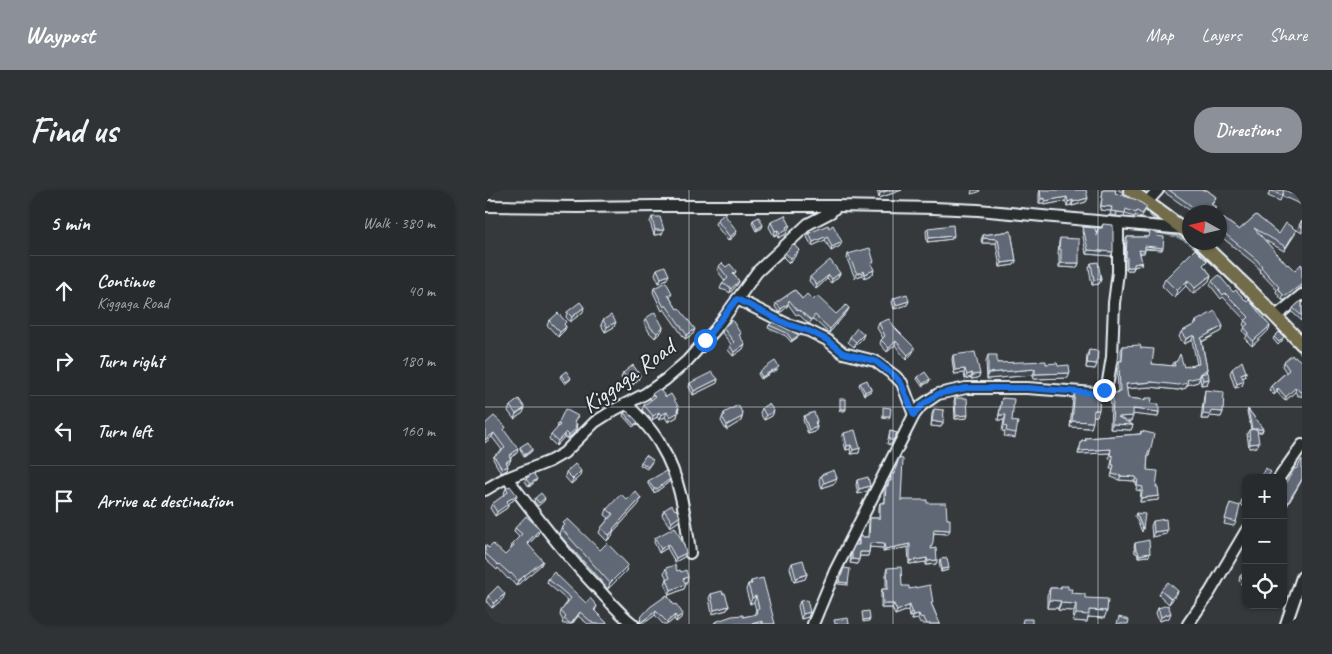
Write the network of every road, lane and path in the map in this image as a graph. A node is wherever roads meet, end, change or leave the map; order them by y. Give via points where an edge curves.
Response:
1 (1130, 190) edge
2 (1158, 190) edge
3 (1147, 202) junction
4 (485, 206) edge
5 (837, 206) junction
6 (1118, 223) junction
7 (1182, 227) edge
8 (1182, 230) edge
9 (1208, 250) edge
10 (1302, 294) edge
11 (737, 299) junction
12 (1275, 317) junction
13 (1302, 344) edge
14 (627, 404) junction
15 (914, 415) junction
16 (1302, 446) edge
17 (1282, 474) edge
18 (507, 478) junction
19 (485, 490) edge
20 (1242, 538) edge
21 (690, 553) dead end
22 (1302, 577) edge
23 (633, 624) edge
24 (813, 624) edge
25 (1188, 624) edge
26 (1286, 624) edge

1 - 3 main road
2 - 3 street
3 - 7 main road
4 - 5 street
5 - 6 street via 978,210
5 - 11 street, Kiggaga Road via 795,236 757,272
6 - 8 street
6 - 15 street via 1112,357 1104,390 1095,393 966,388 938,394
9 - 12 main road
10 - 12 street
11 - 14 street, Kiggaga Road via 687,361 654,388
11 - 15 street via 827,340 843,353 875,361 901,383
12 - 13 main road
14 - 18 street, Kiggaga Road via 595,422 564,453
14 - 21 street via 661,445 670,465 686,518
15 - 24 street via 835,571
16 - 17 street
18 - 19 street, Kiggaga Road
18 - 23 street via 563,550
20 - 25 street
22 - 26 street

